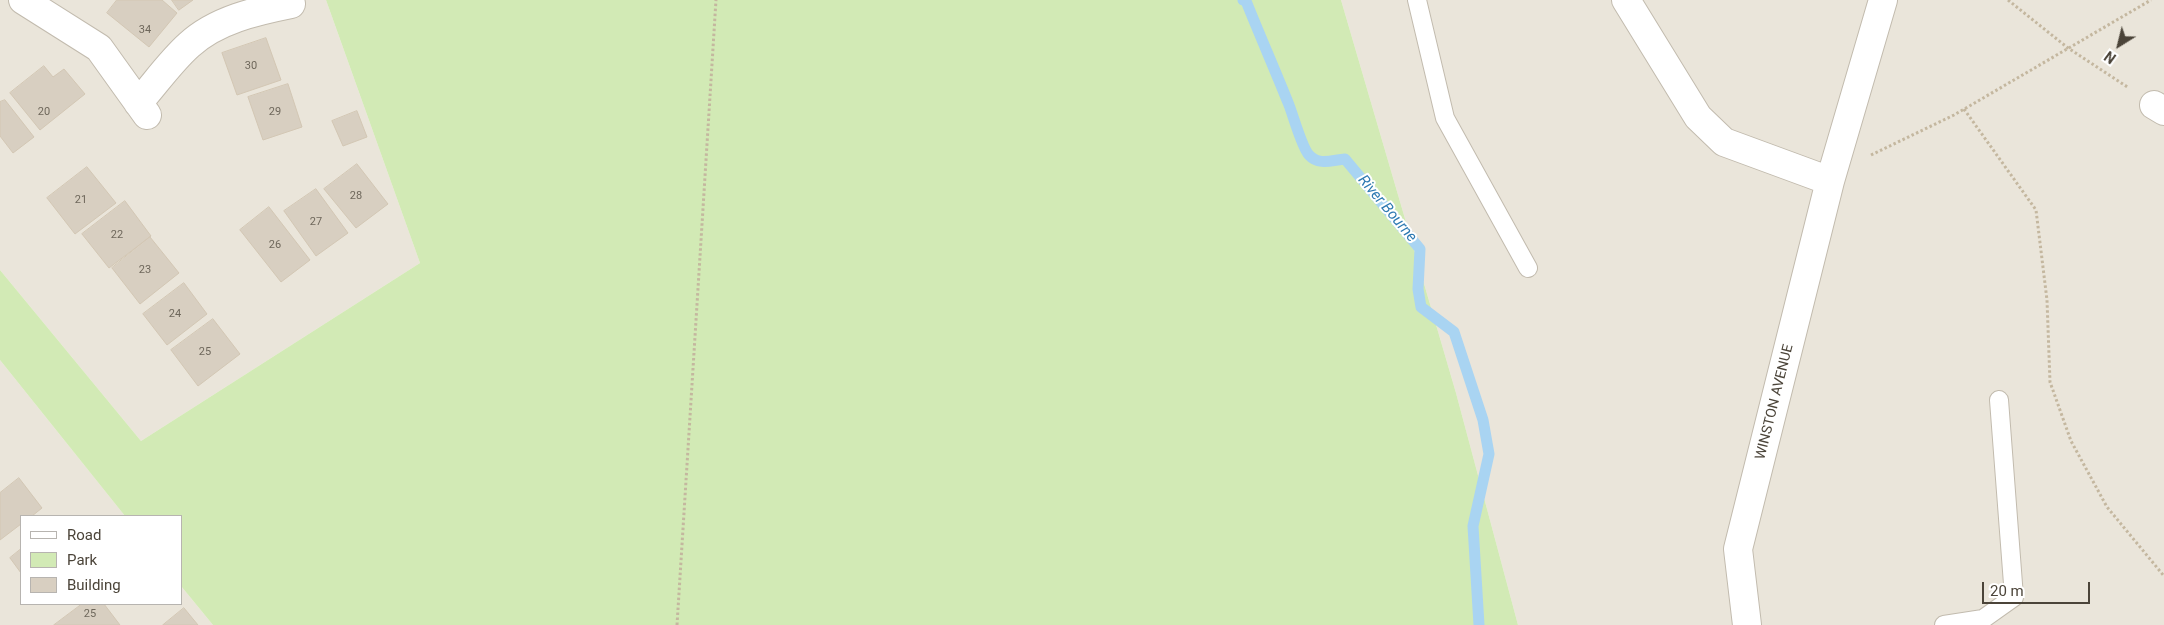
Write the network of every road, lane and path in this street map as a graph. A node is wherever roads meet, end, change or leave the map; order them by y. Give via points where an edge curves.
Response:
1 (23, 0) edge
2 (716, 0) edge
3 (1417, 0) edge
4 (1626, 0) edge
5 (1883, 0) edge
6 (2008, 0) edge
7 (2151, 0) edge
8 (291, 4) dead end
9 (2068, 48) junction
10 (2159, 108) edge
11 (1964, 109) junction
12 (1831, 177) junction
13 (1528, 268) dead end
14 (1999, 400) dead end
15 (2164, 576) edge
16 (677, 625) edge
17 (1747, 625) edge
18 (1944, 625) edge

1 - 8 street via 99,48 143,109 189,44 207,32 261,10
2 - 16 path
3 - 13 lane via 1445,118
4 - 12 street via 1698,117 1724,142
5 - 12 street, WINSTON AVENUE
6 - 9 path
7 - 9 path
9 - 10 path
9 - 11 path
11 - 12 path
11 - 15 path via 2036,210 2047,300 2050,382 2072,442 2107,506
12 - 17 street, WINSTON AVENUE via 1738,549
14 - 18 lane via 2014,597 1983,619

